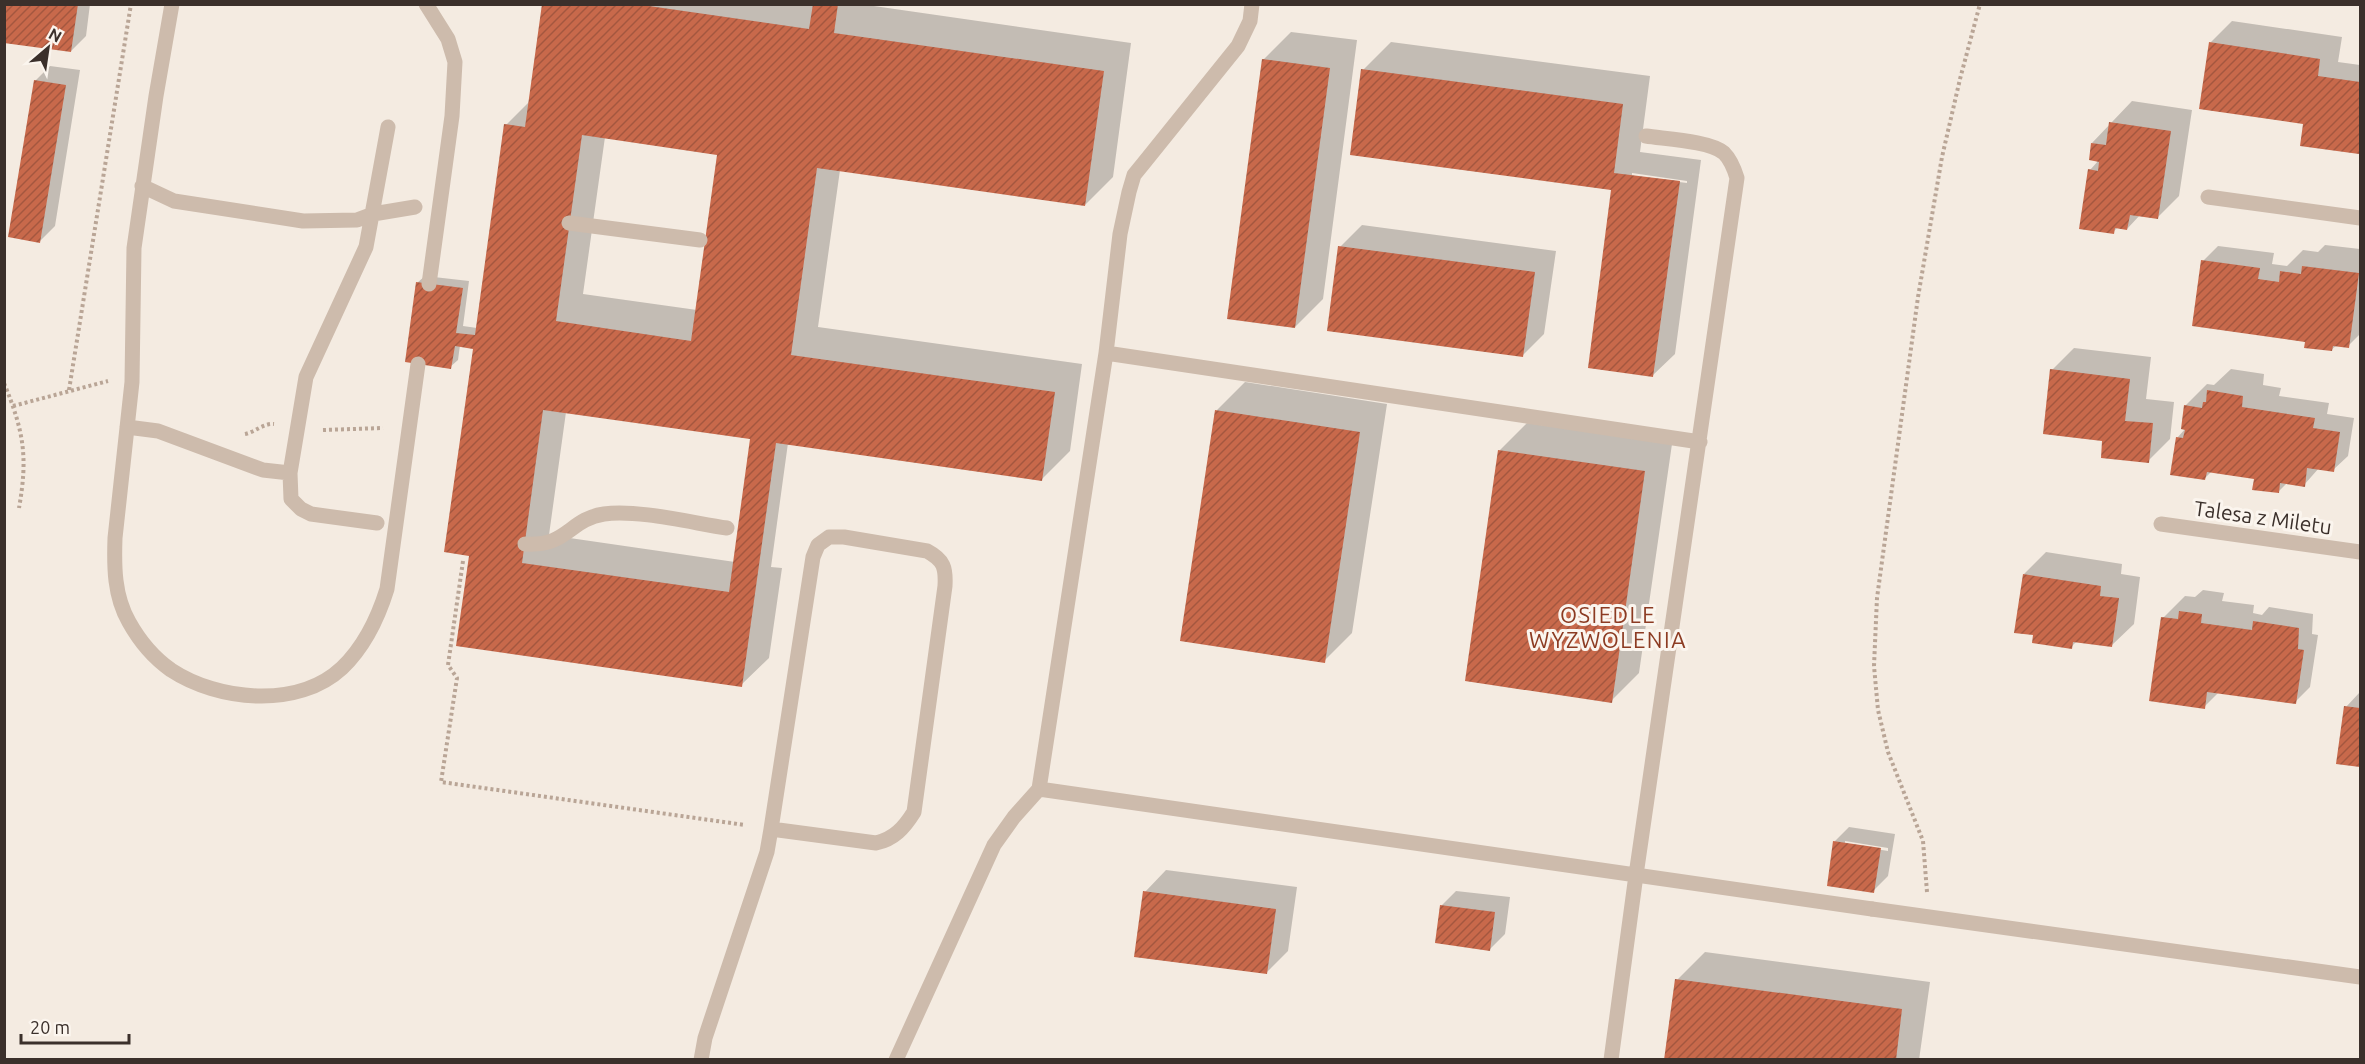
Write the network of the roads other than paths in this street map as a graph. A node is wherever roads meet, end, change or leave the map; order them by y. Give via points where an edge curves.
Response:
1 (172, 4) edge
2 (426, 4) edge
3 (1252, 4) edge
4 (388, 127) dead end
5 (1646, 136) dead end
6 (142, 186) junction
7 (2208, 197) dead end
8 (415, 207) dead end
9 (373, 214) junction
10 (2361, 218) edge
11 (569, 223) dead end
12 (700, 240) dead end
13 (429, 284) dead end
14 (1106, 353) junction
15 (418, 364) dead end
16 (127, 427) junction
17 (1700, 442) junction
18 (290, 473) junction
19 (377, 523) dead end
20 (2160, 524) dead end
21 (727, 528) dead end
22 (525, 544) dead end
23 (2361, 552) edge
24 (1039, 789) junction
25 (771, 829) junction
26 (1636, 875) junction
27 (2361, 977) edge
28 (701, 1059) edge
29 (896, 1059) edge
30 (1611, 1059) edge

1 - 6 street
2 - 13 street via 448,39 455,62 452,116
3 - 14 street via 1250,21 1238,46 1134,175 1120,234
4 - 9 street
5 - 17 street via 1722,151 1732,162 1737,178
6 - 9 street via 174,201 303,221 357,220
6 - 16 street via 134,248 132,382
7 - 10 street
8 - 9 street
9 - 18 street via 366,247 306,377
11 - 12 street
14 - 17 street
14 - 24 street
15 - 16 street via 387,589 380,610 364,640 341,669 304,689 282,694 222,692 184,677 152,654 129,622 122,607 114,561
16 - 18 street via 158,430 252,467
17 - 26 street
18 - 19 street via 291,499 301,509 311,514
20 - 23 street, Talesa z Miletu
21 - 22 street via 624,512 584,520 559,539 542,545
24 - 26 street
24 - 29 street via 994,844
25 - 25 street via 818,544 829,537 844,537 927,551 938,557 946,567 945,586 914,812 887,841 876,843
25 - 28 street
26 - 27 street
26 - 30 street

